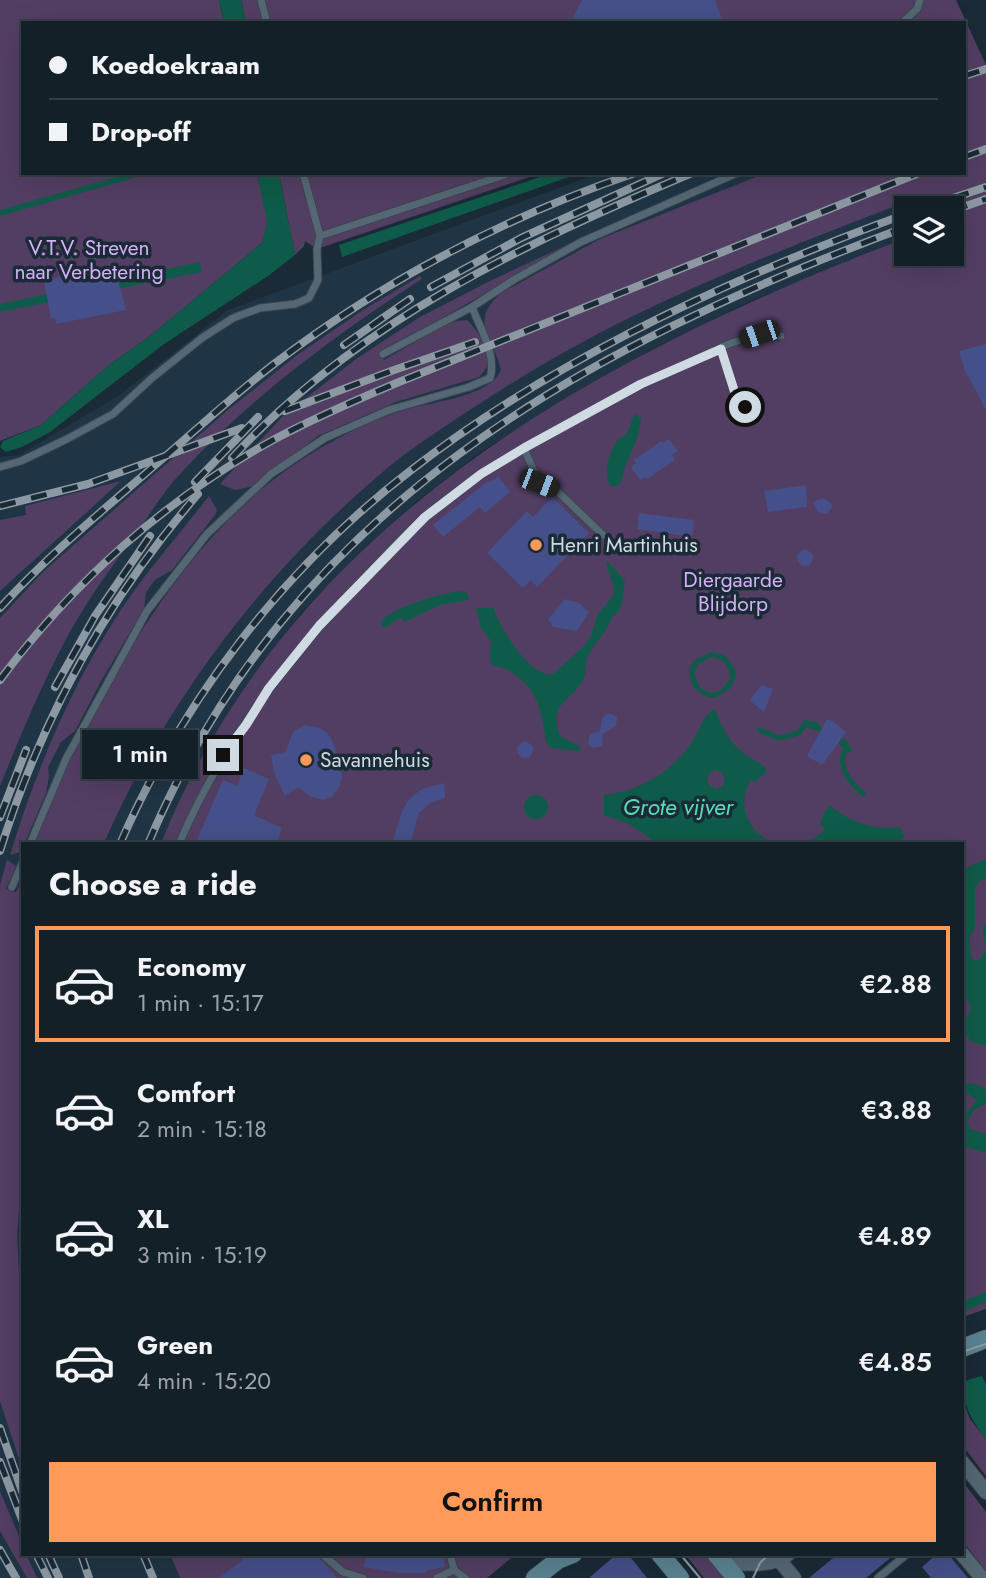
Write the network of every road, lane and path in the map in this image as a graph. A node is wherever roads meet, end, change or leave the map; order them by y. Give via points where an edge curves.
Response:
1 (261, 0) edge
2 (920, 0) edge
3 (266, 21) edge
4 (904, 21) edge
5 (304, 175) edge
6 (504, 175) edge
7 (732, 175) edge
8 (320, 236) junction
9 (472, 307) junction
10 (781, 336) dead end
11 (721, 349) junction
12 (383, 354) dead end
13 (745, 407) dead end
14 (524, 448) junction
15 (0, 467) edge
16 (603, 535) dead end
17 (31, 842) edge
18 (180, 842) edge
19 (21, 866) edge
20 (12, 887) dead end
21 (986, 1339) edge
22 (964, 1347) edge
23 (964, 1464) edge
24 (986, 1492) edge
25 (324, 1556) edge
26 (450, 1556) edge
27 (564, 1556) edge
28 (662, 1556) edge
29 (905, 1556) edge
30 (964, 1556) edge
31 (719, 1558) edge
32 (784, 1558) edge
33 (454, 1570) junction
34 (363, 1578) edge
35 (438, 1578) edge
36 (465, 1578) edge
37 (535, 1578) edge
38 (680, 1578) edge
39 (736, 1578) edge
40 (794, 1578) edge
41 (878, 1578) edge
42 (982, 1578) edge

1 - 3 lane
2 - 4 lane
5 - 8 lane
6 - 8 lane
7 - 9 lane via 581,242
8 - 15 lane via 318,281 309,298 233,318 152,378 113,414
9 - 12 lane
9 - 17 lane via 492,358 490,377 389,410 325,438 271,474 207,534 147,611 65,759
10 - 11 lane via 759,334
11 - 13 lane via 734,390
11 - 14 lane via 641,384
14 - 16 lane via 539,483 555,489
14 - 18 lane via 425,517 319,626 223,755
19 - 20 lane
21 - 22 street
23 - 24 street
25 - 34 lane via 343,1572
26 - 33 lane
27 - 37 street
28 - 38 street
29 - 41 lane
30 - 42 street
31 - 32 street via 751,1563
31 - 39 street
32 - 40 street
33 - 35 lane
33 - 36 lane

